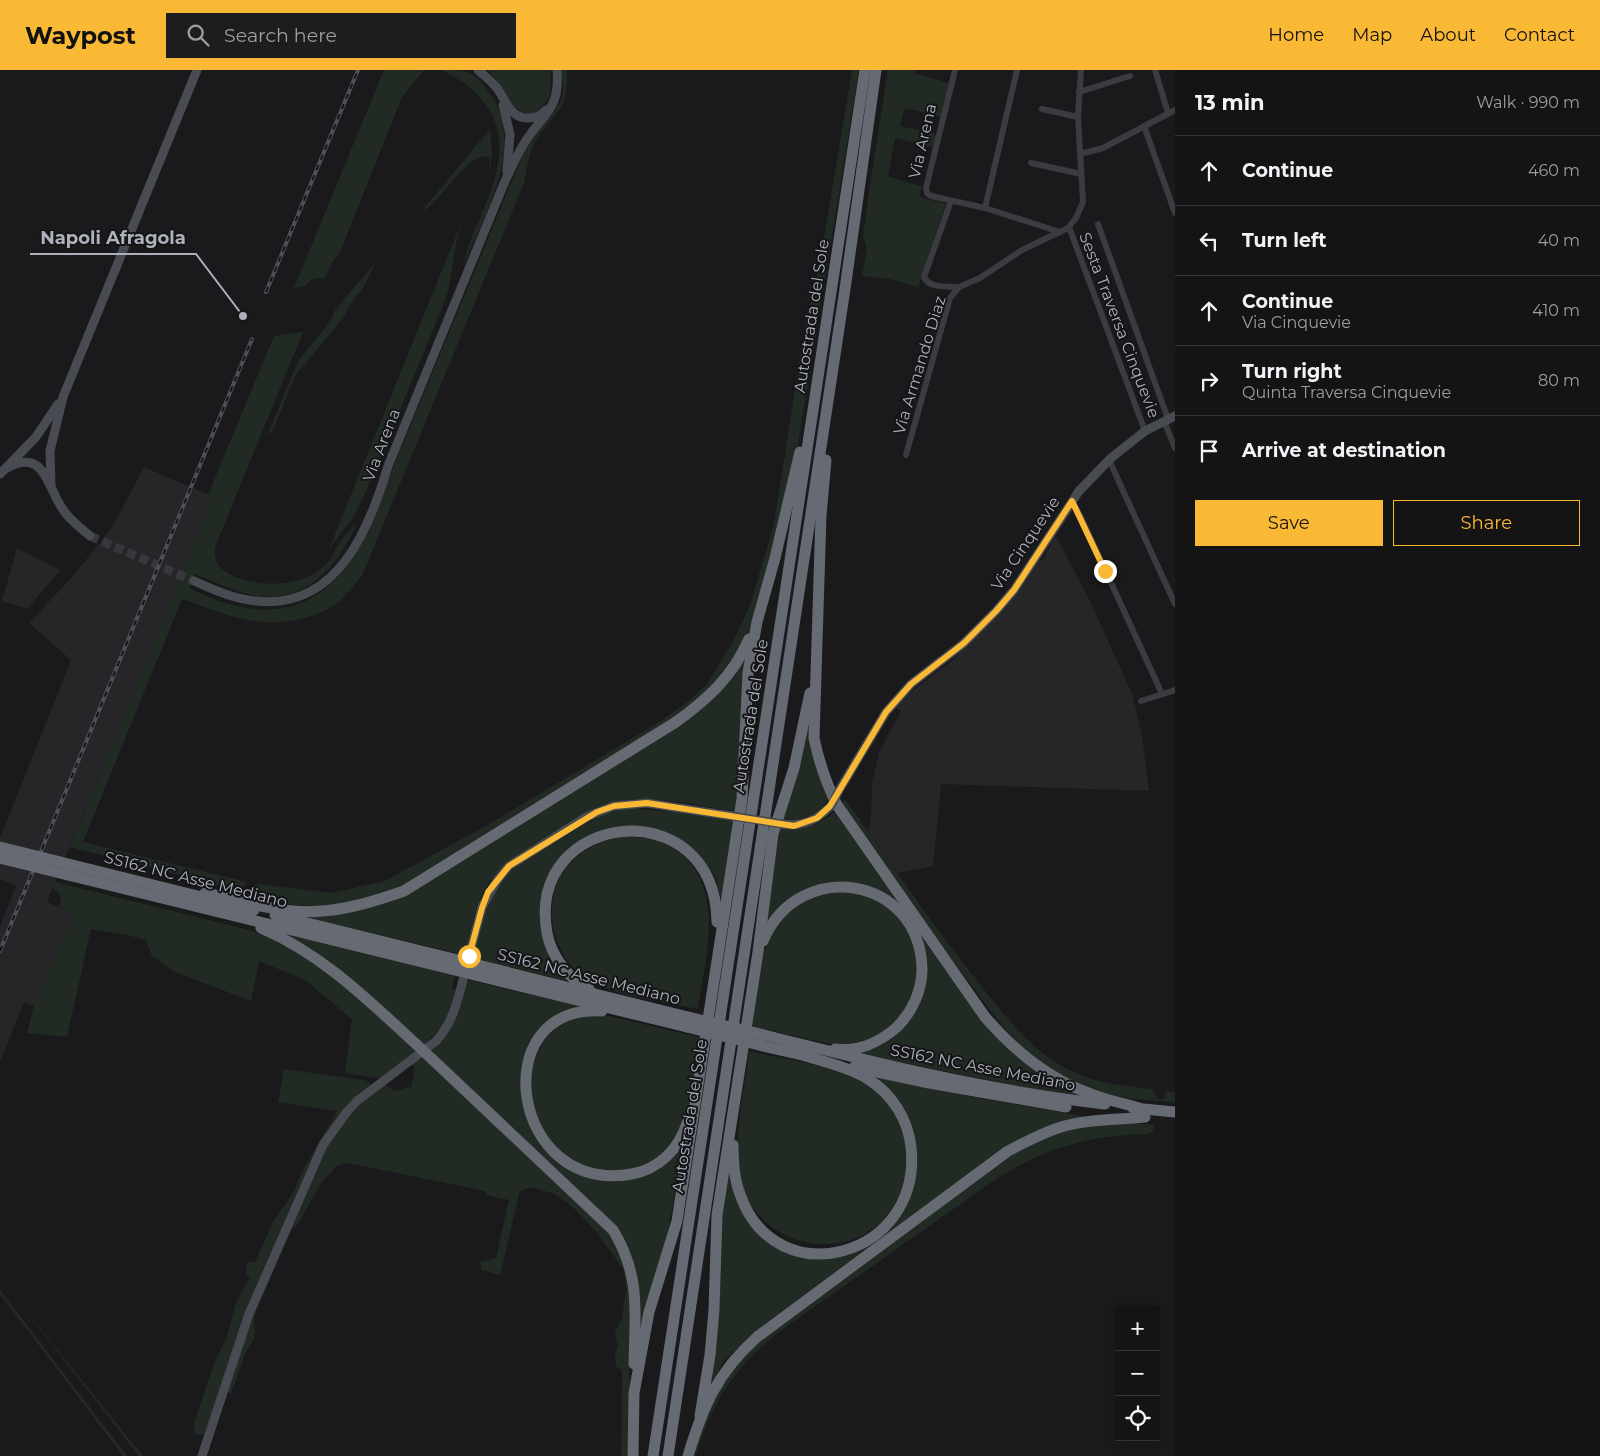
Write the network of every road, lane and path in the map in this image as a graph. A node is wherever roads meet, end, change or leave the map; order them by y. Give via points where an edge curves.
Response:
1 (197, 70) edge
2 (478, 70) edge
3 (557, 70) edge
4 (865, 70) edge
5 (876, 70) edge
6 (955, 70) edge
7 (1017, 70) edge
8 (1081, 70) edge
9 (1155, 70) edge
10 (1130, 76) dead end
11 (489, 80) junction
12 (1078, 92) junction
13 (555, 98) junction
14 (1042, 108) dead end
15 (1172, 112) edge
16 (1078, 117) junction
17 (1144, 126) junction
18 (1080, 154) junction
19 (1031, 163) dead end
20 (1081, 174) junction
21 (505, 181) junction
22 (951, 201) junction
23 (985, 208) junction
24 (1175, 213) edge
25 (1098, 224) dead end
26 (1069, 227) junction
27 (1060, 232) junction
28 (959, 287) junction
29 (832, 288) junction
30 (836, 349) junction
31 (62, 397) junction
32 (1169, 419) edge
33 (1146, 431) junction
34 (1175, 448) edge
35 (906, 455) dead end
36 (1109, 460) junction
37 (4, 471) edge
38 (51, 485) junction
39 (1072, 501) junction
40 (90, 536) tunnel mouth
41 (194, 581) tunnel mouth
42 (1175, 604) edge
43 (757, 622) junction
44 (816, 654) junction
45 (1175, 690) edge
46 (1162, 694) junction
47 (1141, 701) dead end
48 (0, 846) edge
49 (0, 858) edge
50 (253, 915) junction
51 (718, 947) junction
52 (758, 952) junction
53 (469, 956) dead end
54 (463, 980) dead end
55 (601, 995) junction
56 (628, 1012) junction
57 (688, 1022) junction
58 (798, 1048) junction
59 (696, 1095) junction
60 (1175, 1112) edge
61 (1142, 1113) junction
62 (732, 1118) junction
63 (1175, 1119) edge
64 (634, 1393) junction
65 (700, 1416) junction
66 (206, 1442) junction
67 (198, 1456) edge
68 (202, 1456) edge
69 (633, 1456) edge
70 (653, 1456) edge
71 (668, 1456) edge
72 (688, 1456) edge

1 - 31 street
2 - 11 street, Via Arena
3 - 13 street, Via Arena
4 - 29 highway, Autostrada del Sole
5 - 30 highway, Autostrada del Sole
6 - 22 street, Via Arena via 926,188 931,196
7 - 23 street
8 - 12 street
9 - 15 street
10 - 12 street
11 - 13 street, Via Arena via 510,110 522,118 539,116
11 - 21 street, Via Arena via 505,111 510,134
12 - 16 street
13 - 21 street, Via Arena via 552,108 525,141
14 - 16 street
15 - 17 street
16 - 18 street
17 - 18 street via 1103,148
17 - 24 street
18 - 20 street
19 - 20 street
20 - 26 street via 1083,202
21 - 41 street, Via Arena via 364,528 338,571 307,594 276,602 239,598
22 - 23 street, Via Arena
22 - 28 street via 924,276 932,285
23 - 27 street, Via Arena
25 - 32 street
26 - 27 street, Via Armando Diaz
26 - 33 street, Sesta Traversa Cinquevie
27 - 28 street, Via Armando Diaz
28 - 35 street, Via Armando Diaz via 950,298
29 - 43 highway via 798,458
29 - 70 highway, Autostrada del Sole
30 - 44 highway via 821,515
30 - 71 highway, Autostrada del Sole
31 - 37 street via 36,437
31 - 38 street via 50,451
32 - 33 street, Via Cinquevie
32 - 34 street
33 - 36 street, Via Cinquevie
36 - 39 street, Via Cinquevie
36 - 42 street
37 - 38 street via 21,462 35,464
38 - 40 street via 63,510
39 - 46 street
39 - 53 street, Via Cinquevie, bridge via 1014,590 964,643 911,684 886,712 830,806 809,822 794,826 647,803 614,806 586,817 509,866 498,879 482,908
43 - 50 highway via 742,656 726,680 705,701 404,890 355,907 331,911
43 - 51 highway via 748,673 742,799
44 - 52 highway via 804,724 773,834
44 - 61 highway via 814,738 827,784 837,805 986,1017 1007,1042 1048,1074 1092,1095
45 - 46 street
46 - 47 street
48 - 50 highway, SS162 NC Asse Mediano, bridge via 139,881
49 - 50 highway, SS162 NC Asse Mediano, bridge via 230,916
50 - 55 highway, SS162 NC Asse Mediano
50 - 56 highway, SS162 NC Asse Mediano
50 - 64 highway, bridge via 321,961 416,1044 614,1230 630,1262 634,1284
51 - 55 highway via 714,893 708,876 688,851 657,833 633,829 612,831 590,840 572,852 559,868 549,890 545,920 548,940 570,976
51 - 59 highway
52 - 58 highway via 773,921 789,904 809,892 834,887 865,890 885,899 903,914 915,934 922,955 922,978 916,1000 904,1020 888,1035 867,1046 845,1050
52 - 62 highway
54 - 66 street via 454,1017 446,1030 357,1101 323,1145 249,1314
55 - 57 highway, SS162 NC Asse Mediano
56 - 57 highway, SS162 NC Asse Mediano
56 - 59 highway via 590,1010 566,1016 548,1027 538,1040 526,1073 526,1094 534,1126 548,1147 569,1164 603,1176 644,1172 661,1163 684,1134
57 - 58 highway, SS162 NC Asse Mediano, bridge
58 - 61 highway, SS162 NC Asse Mediano
58 - 62 highway via 869,1080 894,1103 903,1118 910,1136 910,1181 887,1227 852,1250 831,1254 809,1253 773,1239 759,1227 740,1195 733,1157
59 - 64 highway via 677,1221 649,1312
60 - 61 highway, SS162 NC Asse Mediano
61 - 63 highway, SS162 NC Asse Mediano
61 - 65 highway via 1062,1127 1008,1151 757,1337 720,1376
62 - 65 highway via 717,1215 713,1319
64 - 69 highway
65 - 72 highway
66 - 67 street
66 - 68 street

